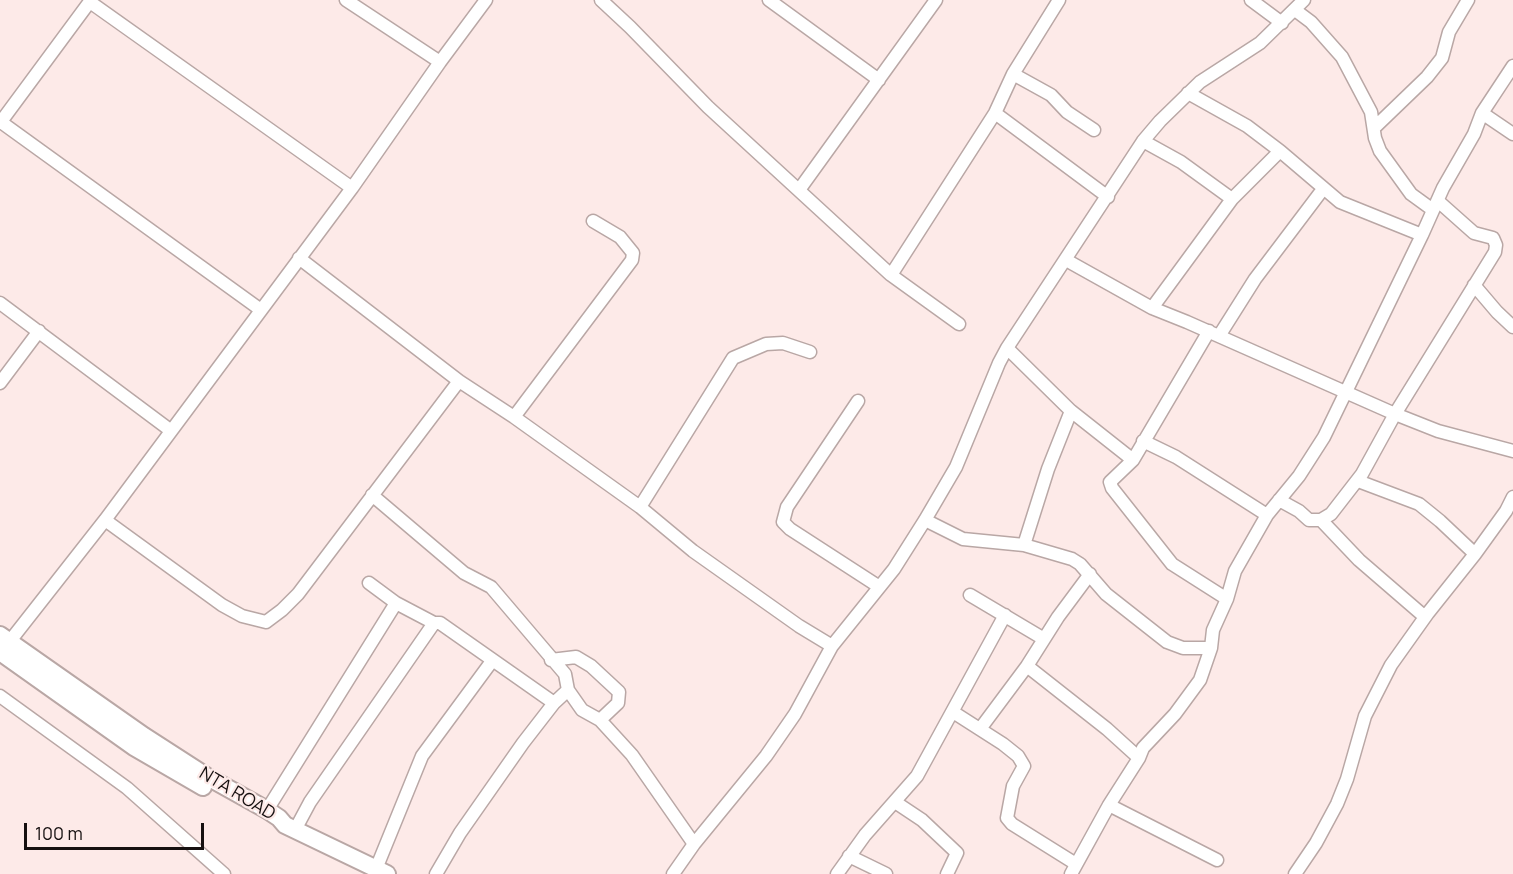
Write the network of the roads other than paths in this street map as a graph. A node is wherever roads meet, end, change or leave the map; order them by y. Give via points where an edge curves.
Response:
1 (346, 0) edge
2 (486, 0) edge
3 (601, 0) edge
4 (769, 0) edge
5 (936, 0) edge
6 (1059, 0) edge
7 (1251, 0) edge
8 (1304, 0) edge
9 (1468, 0) edge
10 (90, 1) edge
11 (1295, 10) junction
12 (1282, 23) junction
13 (440, 62) junction
14 (1513, 66) edge
15 (1013, 75) junction
16 (879, 80) junction
17 (1188, 93) junction
18 (995, 112) junction
19 (1482, 113) junction
20 (1, 122) edge
21 (1374, 128) junction
22 (1094, 130) dead end
23 (1513, 134) edge
24 (1143, 141) junction
25 (1280, 151) junction
26 (352, 188) junction
27 (1323, 189) junction
28 (799, 190) junction
29 (1108, 197) junction
30 (1232, 199) junction
31 (1436, 205) junction
32 (593, 221) dead end
33 (1422, 235) junction
34 (299, 258) junction
35 (1066, 260) junction
36 (891, 276) junction
37 (1474, 285) junction
38 (0, 303) edge
39 (1152, 309) junction
40 (261, 310) junction
41 (959, 324) dead end
42 (1513, 327) edge
43 (39, 331) junction
44 (1214, 334) junction
45 (1007, 348) junction
46 (810, 352) dead end
47 (459, 381) junction
48 (0, 383) edge
49 (1346, 393) junction
50 (858, 401) dead end
51 (1071, 411) junction
52 (1395, 414) junction
53 (514, 417) junction
54 (170, 430) junction
55 (1143, 441) junction
56 (1513, 451) edge
57 (1133, 460) junction
58 (1358, 481) junction
59 (372, 495) junction
60 (1513, 497) edge
61 (1279, 500) junction
62 (640, 507) junction
63 (1267, 515) junction
64 (105, 520) junction
65 (926, 520) junction
66 (1321, 520) junction
67 (1024, 545) junction
68 (1475, 554) junction
69 (1090, 574) junction
70 (369, 583) dead end
71 (879, 586) junction
72 (970, 594) dead end
73 (1227, 599) junction
74 (396, 603) junction
75 (1005, 615) junction
76 (1425, 618) junction
77 (434, 623) junction
78 (1044, 639) junction
79 (832, 646) junction
80 (2, 647) edge
81 (1210, 648) junction
82 (551, 660) junction
83 (492, 661) junction
84 (1027, 666) junction
85 (568, 690) junction
86 (0, 696) edge
87 (554, 703) junction
88 (952, 712) junction
89 (600, 720) junction
90 (980, 729) junction
91 (1139, 758) junction
92 (895, 802) junction
93 (1109, 805) junction
94 (267, 810) junction
95 (290, 828) junction
96 (694, 844) junction
97 (849, 856) junction
98 (1217, 860) dead end
99 (1073, 869) edge
100 (382, 872) edge
101 (224, 874) edge
102 (436, 874) edge
103 (673, 874) edge
104 (837, 874) edge
105 (886, 874) edge
106 (947, 874) edge
107 (1295, 874) edge

1 - 13 street
2 - 13 street
3 - 28 street via 708,107
4 - 16 street
5 - 16 street
6 - 15 street
7 - 12 street
8 - 11 street
9 - 21 street via 1449,32 1442,58
10 - 20 street
10 - 26 street
11 - 12 street
11 - 21 street via 1342,57 1371,112
12 - 17 street
13 - 26 street
14 - 19 street
15 - 18 street
15 - 22 street via 1051,95 1067,112
16 - 28 street
17 - 24 street
17 - 25 street via 1247,126
18 - 29 street
18 - 36 street
19 - 23 street
19 - 31 street
20 - 40 street
21 - 31 street via 1380,151 1411,194
24 - 29 street
24 - 30 street via 1181,162
25 - 27 street
25 - 30 street
26 - 34 street
27 - 33 street via 1358,211
27 - 44 street
28 - 36 street
29 - 35 street
30 - 39 street
31 - 33 street
31 - 37 street via 1474,233 1493,238 1496,244
32 - 53 street via 620,237 633,253 632,260
33 - 49 street
34 - 40 street
34 - 47 street
35 - 39 street
35 - 45 street
36 - 41 street
37 - 42 street
37 - 52 street
38 - 43 street
39 - 44 street
40 - 54 street
43 - 48 street
43 - 54 street
44 - 49 street
44 - 55 street
45 - 51 street
45 - 65 street via 956,467
46 - 62 street via 783,343 766,344 733,358
47 - 53 street
47 - 59 street
49 - 52 street
49 - 61 street via 1324,437
50 - 71 street via 787,507 783,522
51 - 57 street
51 - 67 street
52 - 56 street via 1438,431
52 - 58 street
53 - 62 street
54 - 64 street
55 - 57 street
55 - 63 street via 1176,457
57 - 73 street via 1110,482 1112,488 1172,564
58 - 66 street via 1331,514
58 - 68 street via 1419,504
59 - 64 street via 298,594 266,622 242,616 222,605
59 - 82 street via 464,573 491,586
60 - 68 street
61 - 63 street
61 - 66 street via 1308,520
62 - 79 street via 693,551
63 - 73 street via 1235,571
64 - 80 street
65 - 67 street via 963,539
65 - 71 street
66 - 76 street via 1359,561
67 - 69 street via 1072,559
68 - 76 street
69 - 78 street
69 - 81 street via 1106,594 1167,642 1183,648
70 - 74 street
71 - 79 street
72 - 75 street
73 - 81 street via 1213,630
74 - 77 street
74 - 94 street
75 - 78 street
75 - 88 street
76 - 107 street via 1385,676 1365,716 1338,804
77 - 83 street via 440,622
77 - 95 street
78 - 84 street
79 - 96 street via 789,723
80 - 94 main road, NTA ROAD via 178,759
80 - 95 main road, NTA ROAD via 134,747 254,814
81 - 91 street via 1200,680 1143,748
82 - 85 street via 565,674
82 - 89 street via 576,657 619,692 618,703
83 - 87 street
83 - 100 street via 422,756
84 - 90 street
84 - 91 street
85 - 87 street
85 - 89 street via 582,710
86 - 101 street via 127,788
87 - 102 street via 460,833
88 - 90 street
88 - 92 street via 917,776
89 - 96 street via 632,755
90 - 99 street via 1013,752 1024,766 1013,786 1007,818
91 - 93 street
92 - 97 street
92 - 106 street via 922,820 957,853
93 - 98 street
93 - 99 street
94 - 95 main road, NTA ROAD
95 - 100 main road
96 - 103 street
97 - 104 street
97 - 105 street

